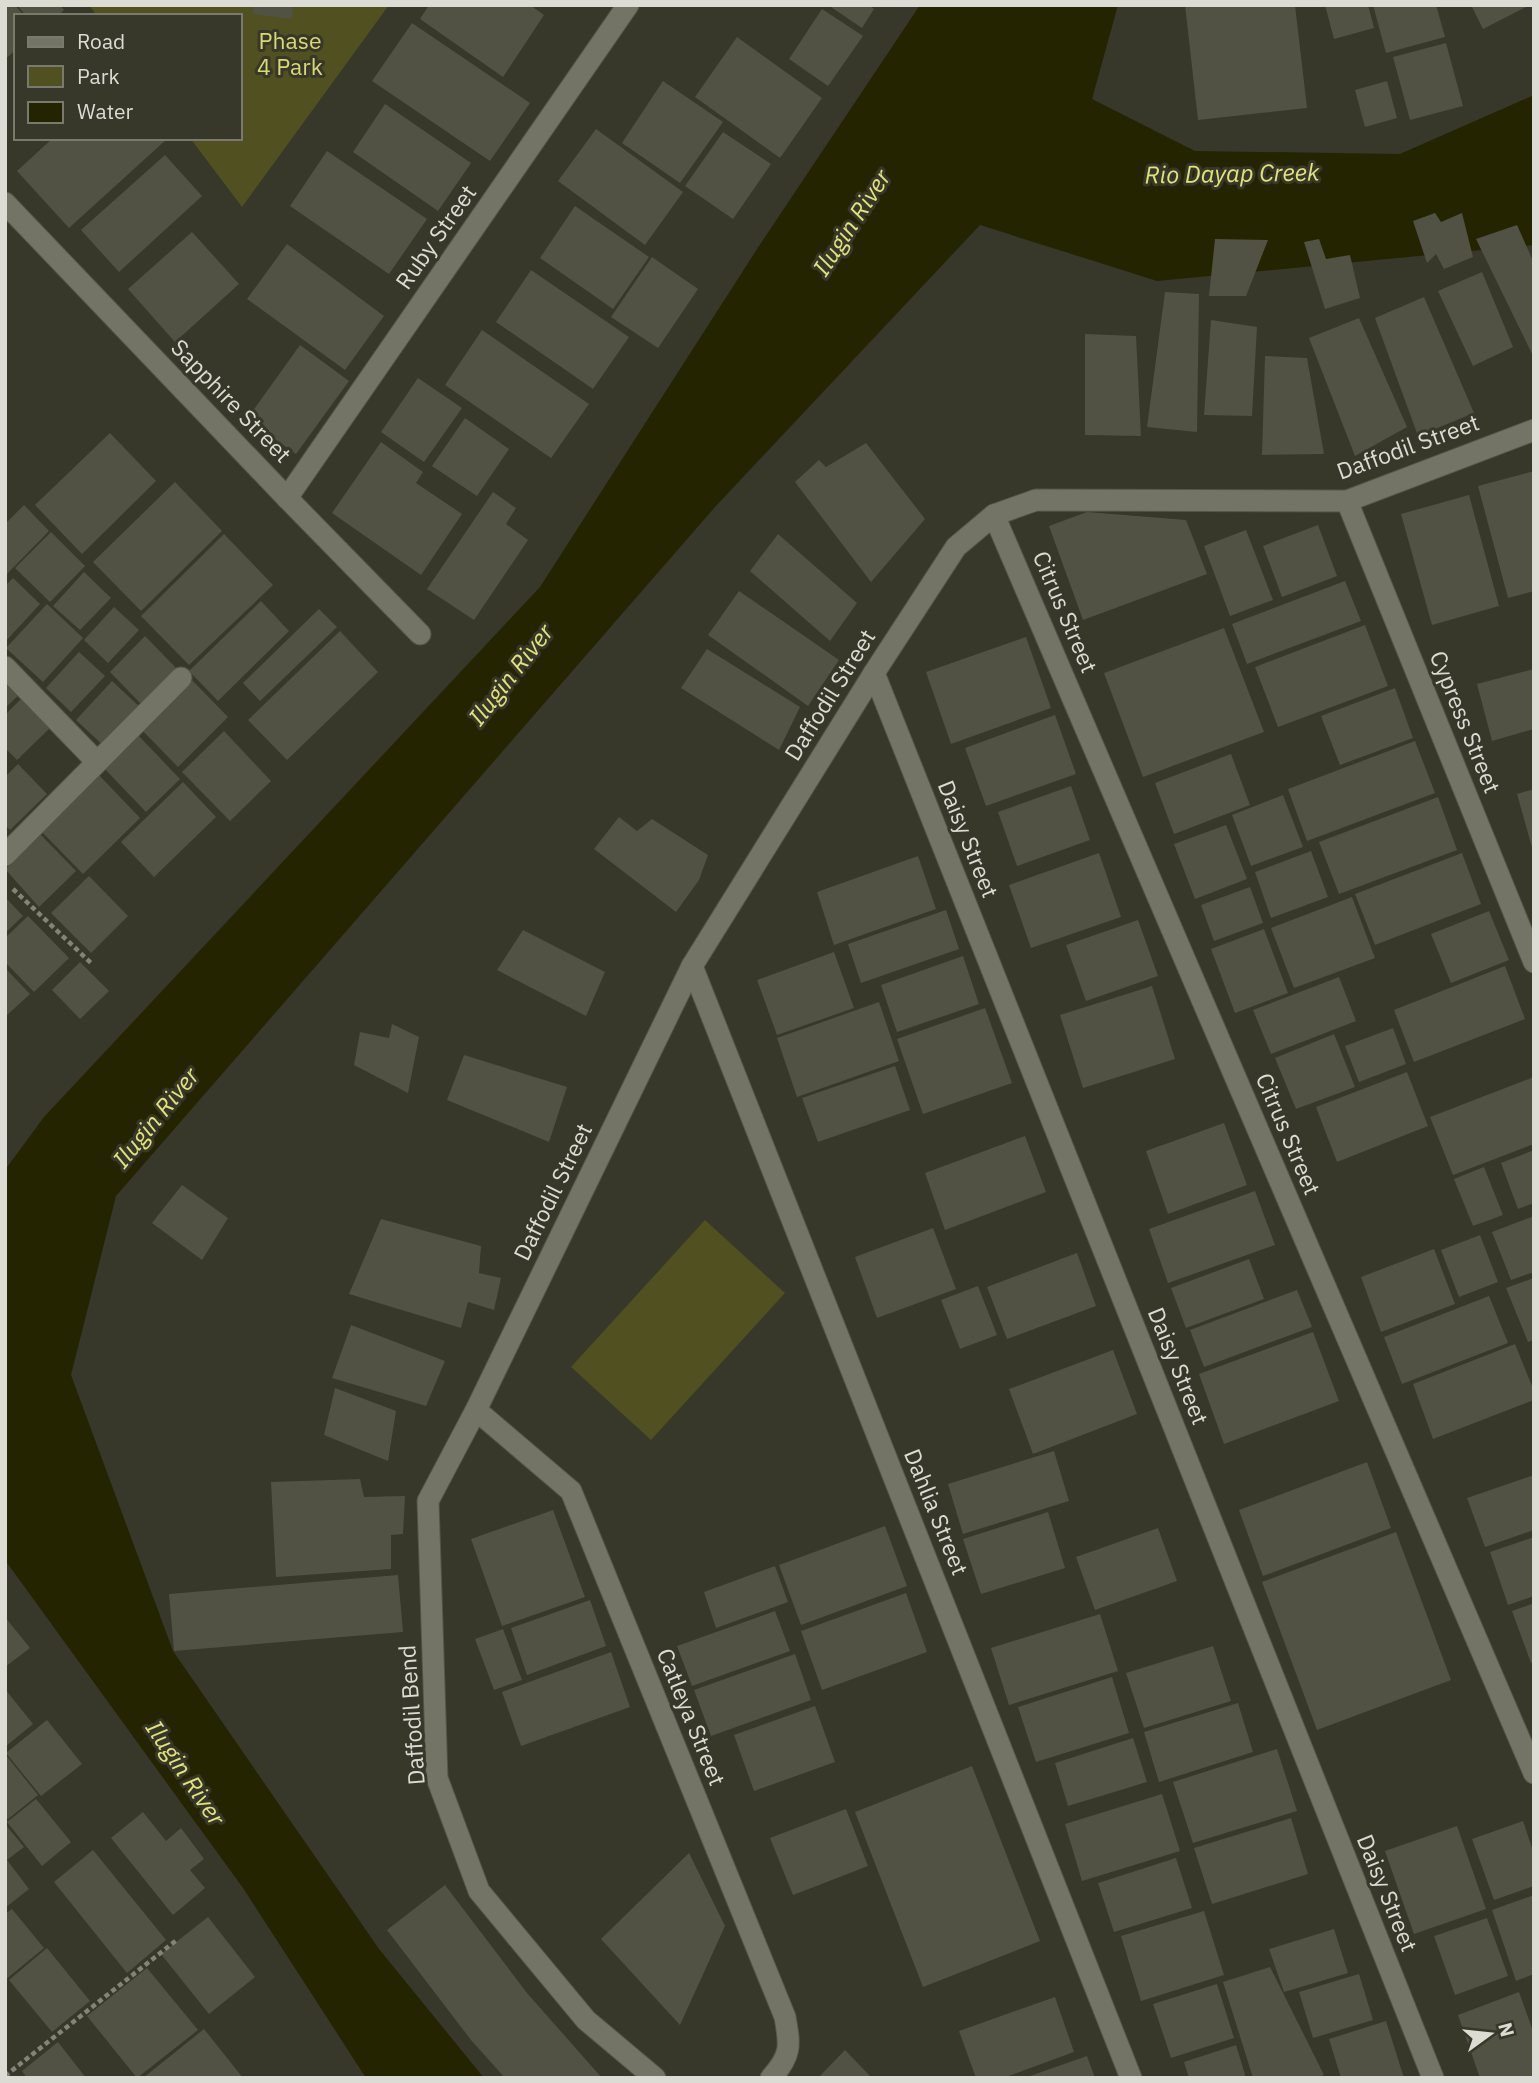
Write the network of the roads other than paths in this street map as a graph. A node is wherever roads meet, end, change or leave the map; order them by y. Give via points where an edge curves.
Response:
1 (628, 5) edge
2 (5, 203) edge
3 (1534, 430) edge
4 (287, 498) junction
5 (1347, 501) junction
6 (995, 515) junction
7 (420, 634) dead end
8 (5, 667) edge
9 (874, 673) junction
10 (181, 678) dead end
11 (97, 762) junction
12 (7, 849) edge
13 (1534, 962) edge
14 (692, 966) junction
15 (476, 1410) junction
16 (1534, 1773) edge
17 (655, 2078) edge
18 (771, 2078) edge
19 (1131, 2078) edge
20 (1433, 2078) edge

1 - 4 street, Ruby Street
2 - 4 street, Sapphire Street
3 - 5 street, Daffodil Street
4 - 7 street, Sapphire Street
5 - 6 street, Daffodil Street via 1036,500
5 - 13 street, Cypress Street
6 - 9 street, Daffodil Street via 956,547
6 - 16 street, Citrus Street
8 - 11 street
9 - 14 street, Daffodil Street
9 - 20 street, Daisy Street
10 - 11 street
11 - 12 street
14 - 15 street, Daffodil Street
14 - 19 street, Dahlia Street
15 - 17 street, Daffodil Bend via 428,1501 437,1778 479,1891 586,2020
15 - 18 street, Catleya Street via 571,1491 785,2017 790,2046

